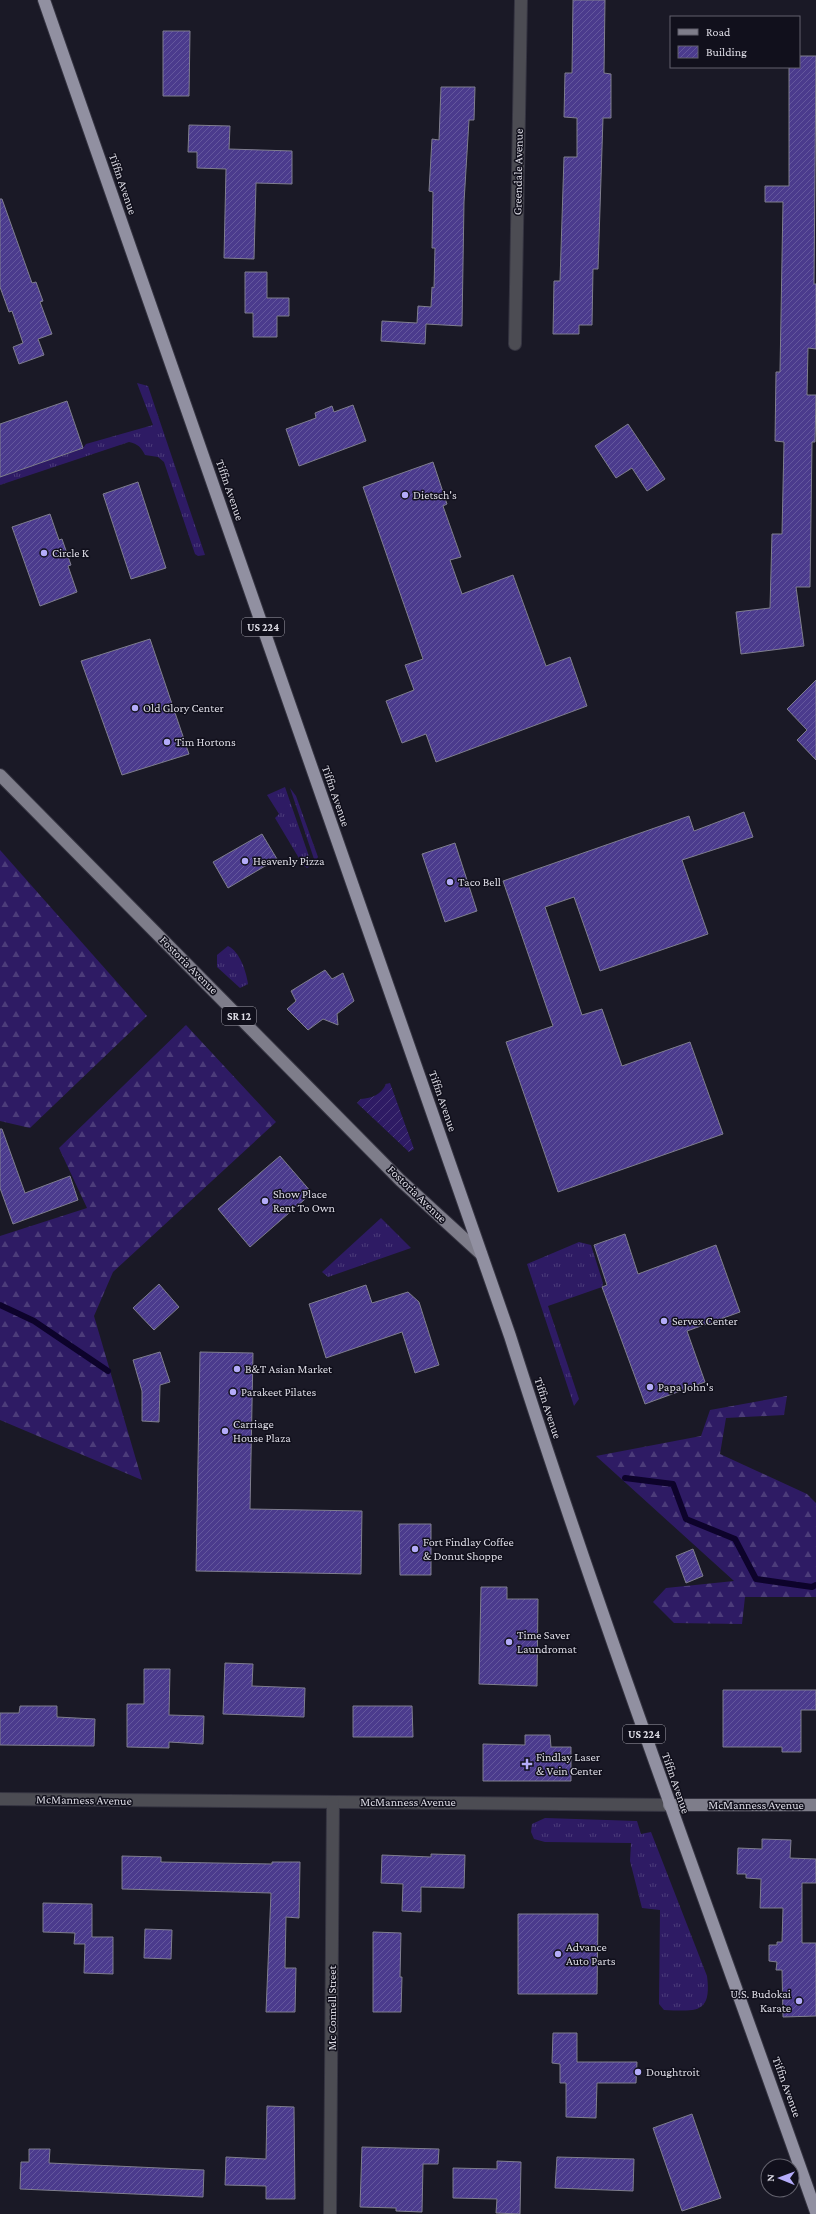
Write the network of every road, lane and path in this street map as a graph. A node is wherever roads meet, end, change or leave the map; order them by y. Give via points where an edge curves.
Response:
1 (44, 0) edge
2 (521, 0) edge
3 (515, 344) dead end
4 (0, 775) edge
5 (481, 1254) junction
6 (0, 1799) edge
7 (333, 1802) junction
8 (669, 1805) junction
9 (816, 1805) edge
10 (816, 2212) edge
11 (330, 2214) edge

1 - 5 highway, Tiffin Avenue / US 224
2 - 3 street, Greendale Avenue
4 - 5 main road, Fostoria Avenue / SR 12 via 400,1180
5 - 8 highway, Tiffin Avenue / US 224 via 563,1501
6 - 7 street, McManness Avenue
7 - 8 street, McManness Avenue
7 - 11 street, Mc Connell Street
8 - 9 main road, McManness Avenue
8 - 10 highway, Tiffin Avenue / US 224

